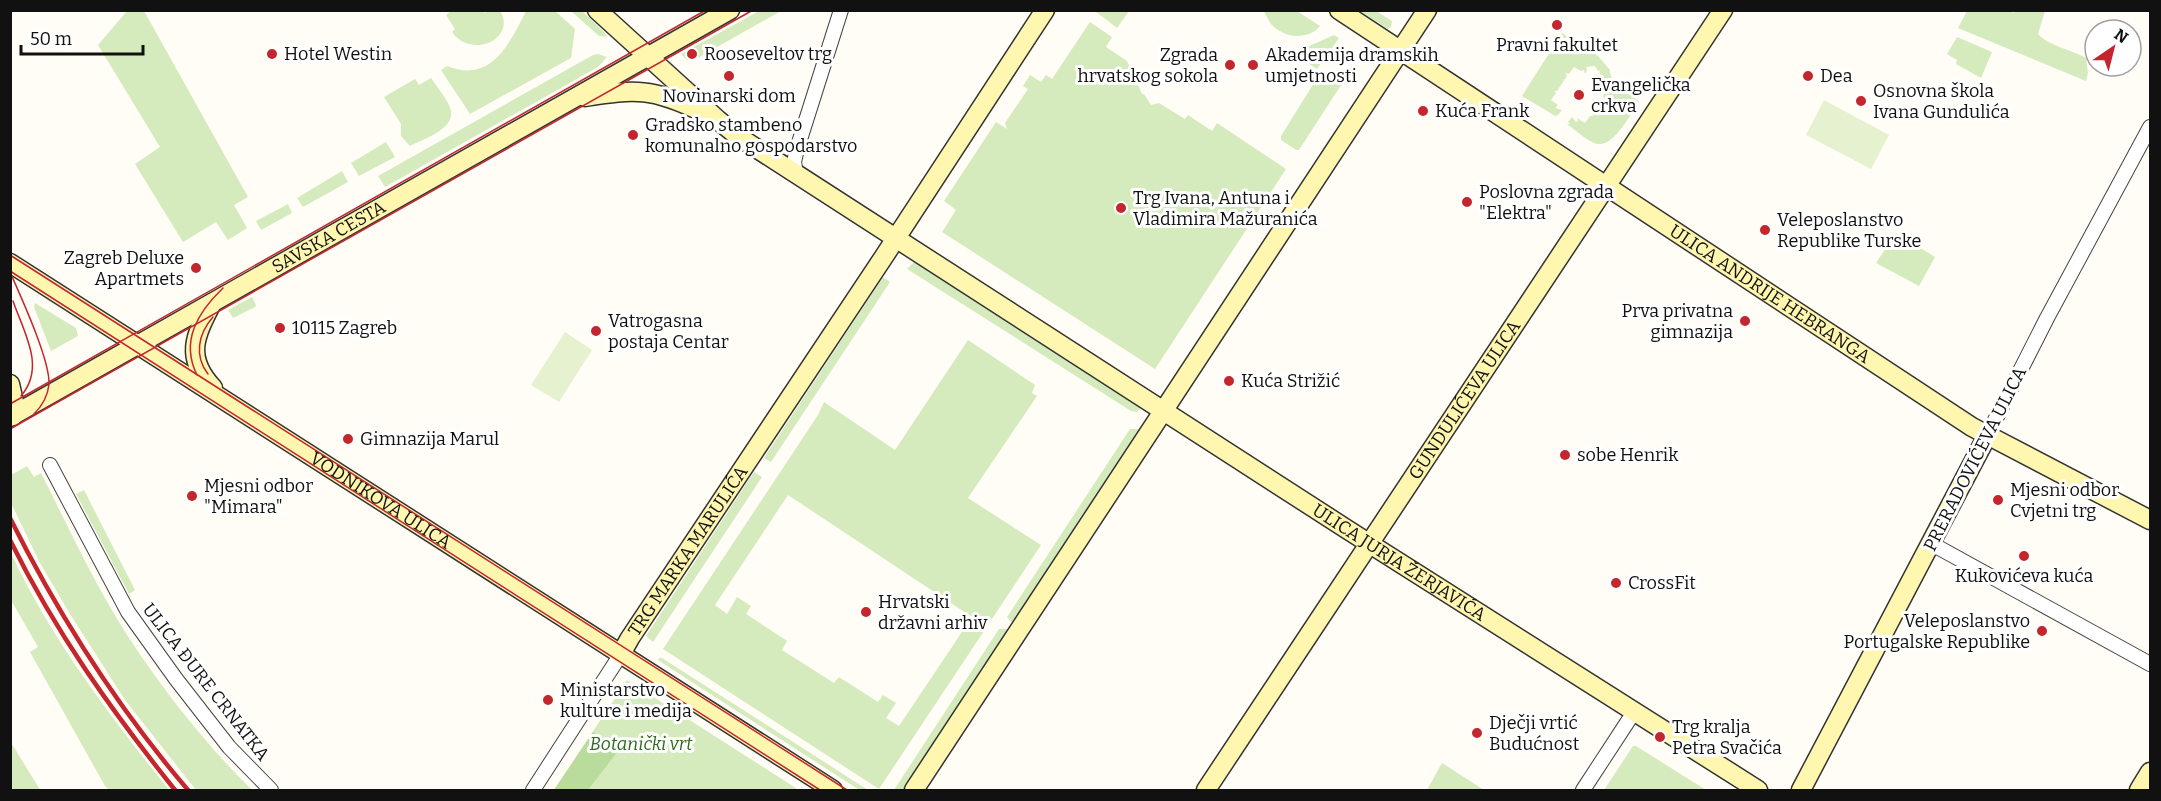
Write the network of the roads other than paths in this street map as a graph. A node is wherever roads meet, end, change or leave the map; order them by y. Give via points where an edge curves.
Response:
1 (597, 10) edge
2 (730, 10) edge
3 (841, 10) edge
4 (1045, 10) edge
5 (1339, 10) edge
6 (1427, 10) edge
7 (1723, 10) edge
8 (1400, 51) junction
9 (647, 57) junction
10 (575, 98) junction
11 (718, 120) junction
12 (2151, 127) edge
13 (796, 174) junction
14 (1606, 188) junction
15 (896, 238) junction
16 (10, 263) edge
17 (213, 303) junction
18 (138, 345) junction
19 (10, 384) edge
20 (225, 400) junction
21 (1165, 411) junction
22 (12, 417) edge
23 (1987, 436) junction
24 (50, 465) dead end
25 (2151, 520) edge
26 (1370, 543) junction
27 (1932, 543) junction
28 (621, 654) junction
29 (2151, 664) edge
30 (1634, 712) junction
31 (2151, 771) edge
32 (271, 790) edge
33 (533, 790) edge
34 (833, 790) edge
35 (914, 790) edge
36 (1206, 790) edge
37 (1583, 790) edge
38 (1758, 790) edge
39 (1801, 790) edge
40 (2139, 790) edge

1 - 9 street
2 - 9 street
3 - 13 street via 797,149
4 - 15 street
5 - 8 street, ULICA ANDRIJE HEBRANGA
6 - 8 street
7 - 14 street, GUNDULIĆEVA ULICA
8 - 14 street, ULICA ANDRIJE HEBRANGA
8 - 21 street
9 - 10 street, SAVSKA CESTA
9 - 11 street
10 - 11 street via 625,91 655,93
10 - 17 street, SAVSKA CESTA
11 - 13 street
12 - 23 street, PRERADOVIĆEVA ULICA
13 - 15 street
14 - 23 street, ULICA ANDRIJE HEBRANGA
14 - 26 street, GUNDULIĆEVA ULICA
15 - 21 street
15 - 28 street, TRG MARKA MARULIĆA
16 - 18 street, VODNIKOVA ULICA
17 - 18 street, SAVSKA CESTA
17 - 20 street via 196,340 195,359 204,379
18 - 20 street, VODNIKOVA ULICA
18 - 22 street, SAVSKA CESTA
19 - 22 street
20 - 28 street, VODNIKOVA ULICA
21 - 26 street, ULICA JURJA ŽERJAVIĆA
21 - 35 street
23 - 25 street, ULICA ANDRIJE HEBRANGA
23 - 27 street, PRERADOVIĆEVA ULICA
24 - 32 street, ULICA ĐURE CRNATKA via 128,612 230,747
26 - 30 street, ULICA JURJA ŽERJAVIĆA
26 - 36 street, GUNDULIĆEVA ULICA
27 - 29 street
27 - 39 street, PRERADOVIĆEVA ULICA
28 - 33 street
28 - 34 street, TRG MARKA MARULIĆA
30 - 37 street
30 - 38 street
31 - 40 street

